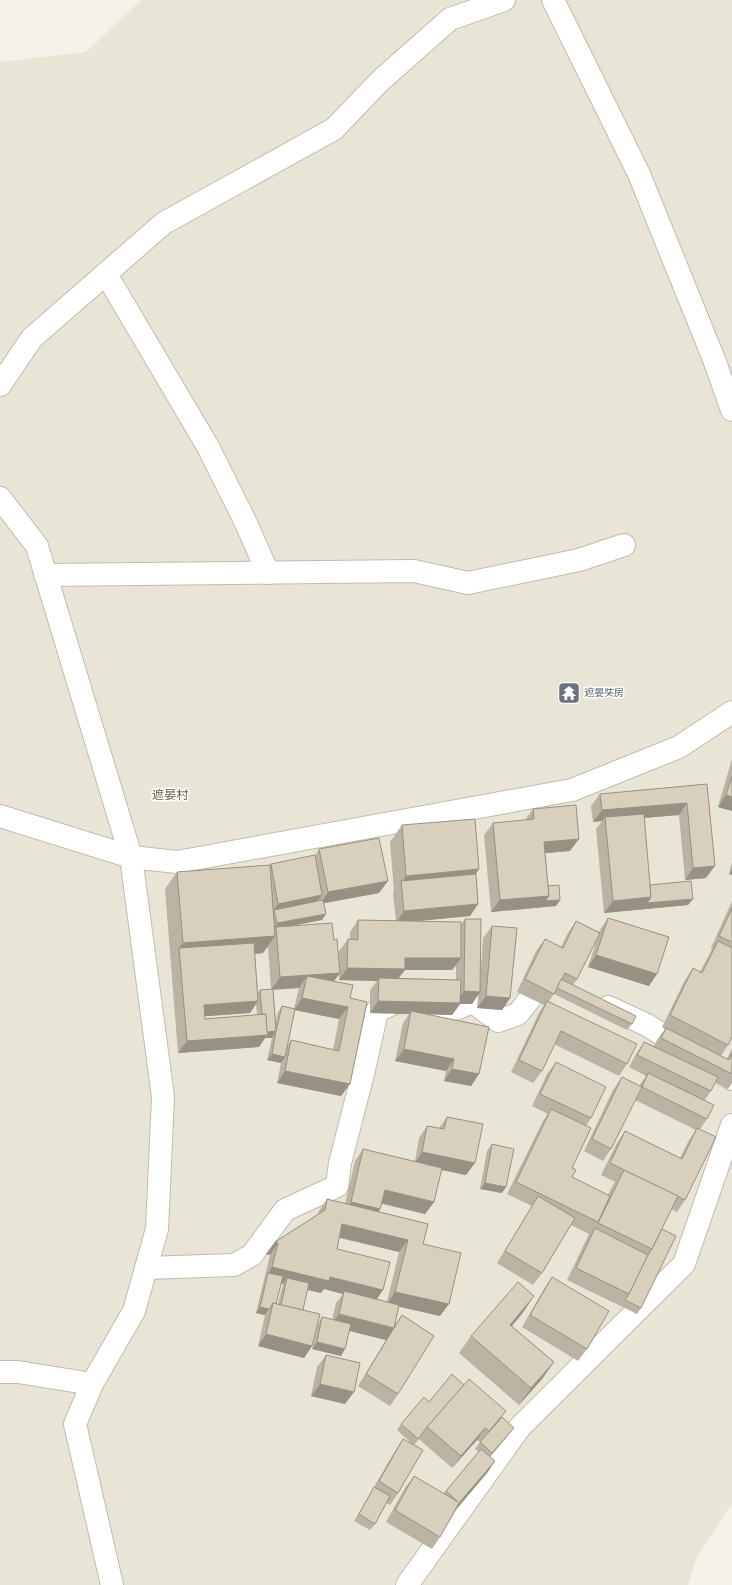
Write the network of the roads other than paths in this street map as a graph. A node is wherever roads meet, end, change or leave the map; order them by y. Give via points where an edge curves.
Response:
1 (504, 0) edge
2 (553, 0) edge
3 (106, 274) junction
4 (0, 385) edge
5 (732, 410) edge
6 (0, 498) edge
7 (624, 545) dead end
8 (268, 573) junction
9 (45, 575) junction
10 (732, 712) edge
11 (466, 810) junction
12 (0, 816) edge
13 (467, 833) edge
14 (131, 857) junction
15 (475, 971) edge
16 (566, 988) edge
17 (593, 1001) edge
18 (473, 1002) junction
19 (732, 1079) edge
20 (732, 1125) edge
21 (146, 1268) junction
22 (0, 1372) edge
23 (92, 1384) junction
24 (112, 1585) edge
25 (407, 1585) edge

1 - 3 street via 450,19 380,81 334,129 164,223
2 - 5 street via 639,174
3 - 4 street via 32,338
3 - 8 street via 207,445
6 - 9 street via 36,546
7 - 8 street via 578,560 468,582 414,571
8 - 9 street
9 - 14 street
10 - 11 street via 679,747 572,790
11 - 13 street
11 - 14 street via 177,862
12 - 14 street
14 - 21 street via 163,1096 157,1229
15 - 18 street
16 - 18 street via 545,979 518,1014 498,1021
17 - 19 street via 647,1025
18 - 21 street via 447,1012 403,999 377,1011 340,1163 337,1186 286,1210 252,1255 234,1265
20 - 25 street via 684,1264 520,1427
21 - 23 street via 134,1312
22 - 23 street via 18,1372
23 - 24 street via 75,1424

